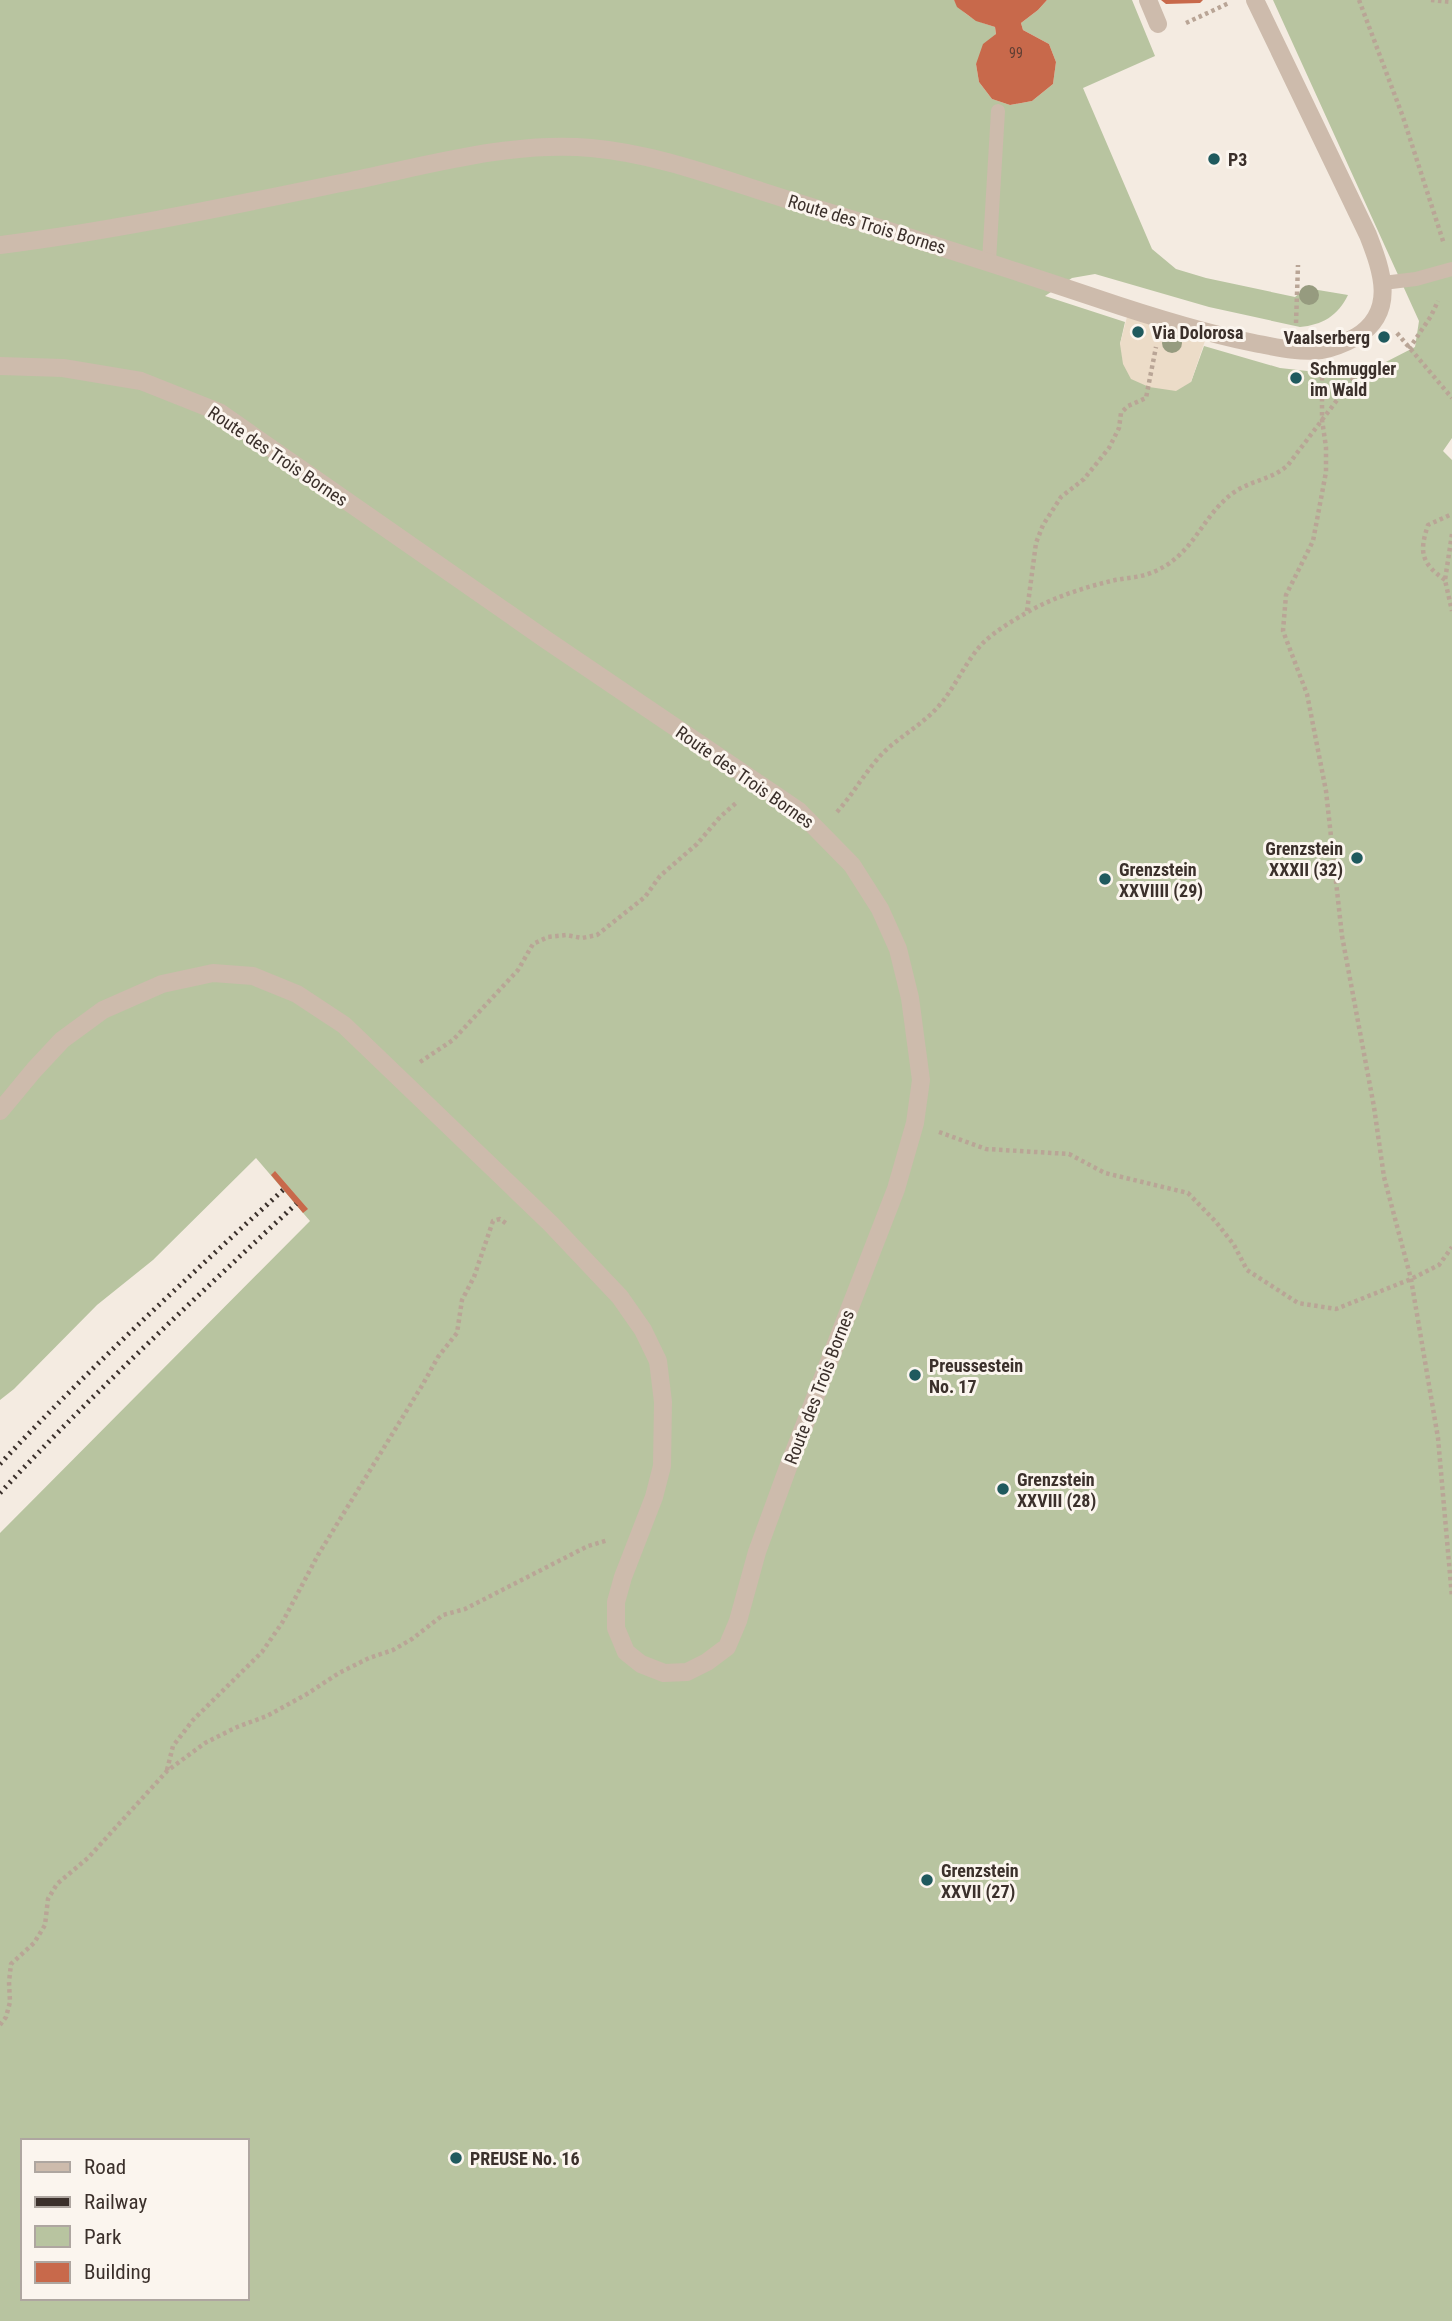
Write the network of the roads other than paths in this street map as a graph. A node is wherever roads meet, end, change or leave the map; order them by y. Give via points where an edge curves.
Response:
1 (1148, 0) edge
2 (1255, 0) edge
3 (1166, 26) road end
4 (998, 111) dead end
5 (0, 246) edge
6 (989, 261) junction
7 (1452, 269) edge
8 (1383, 284) junction
9 (0, 366) edge
10 (0, 1111) edge

1 - 3 street
2 - 8 street via 1368,236
4 - 6 lane
5 - 6 street, Route des Trois Bornes via 84,234 466,158 536,148 590,148 651,157
6 - 8 street, Route des Trois Bornes via 1161,320 1291,350 1344,344 1362,333 1376,320
7 - 8 lane
9 - 10 street, Route des Trois Bornes via 63,368 141,381 219,412 799,811 852,865 880,909 898,949 910,998 921,1080 915,1123 896,1189 757,1552 727,1647 687,1672 664,1673 626,1652 616,1628 616,1602 662,1466 658,1361 643,1330 620,1297 551,1224 344,1025 298,994 253,976 213,973 162,984 103,1010 62,1040

